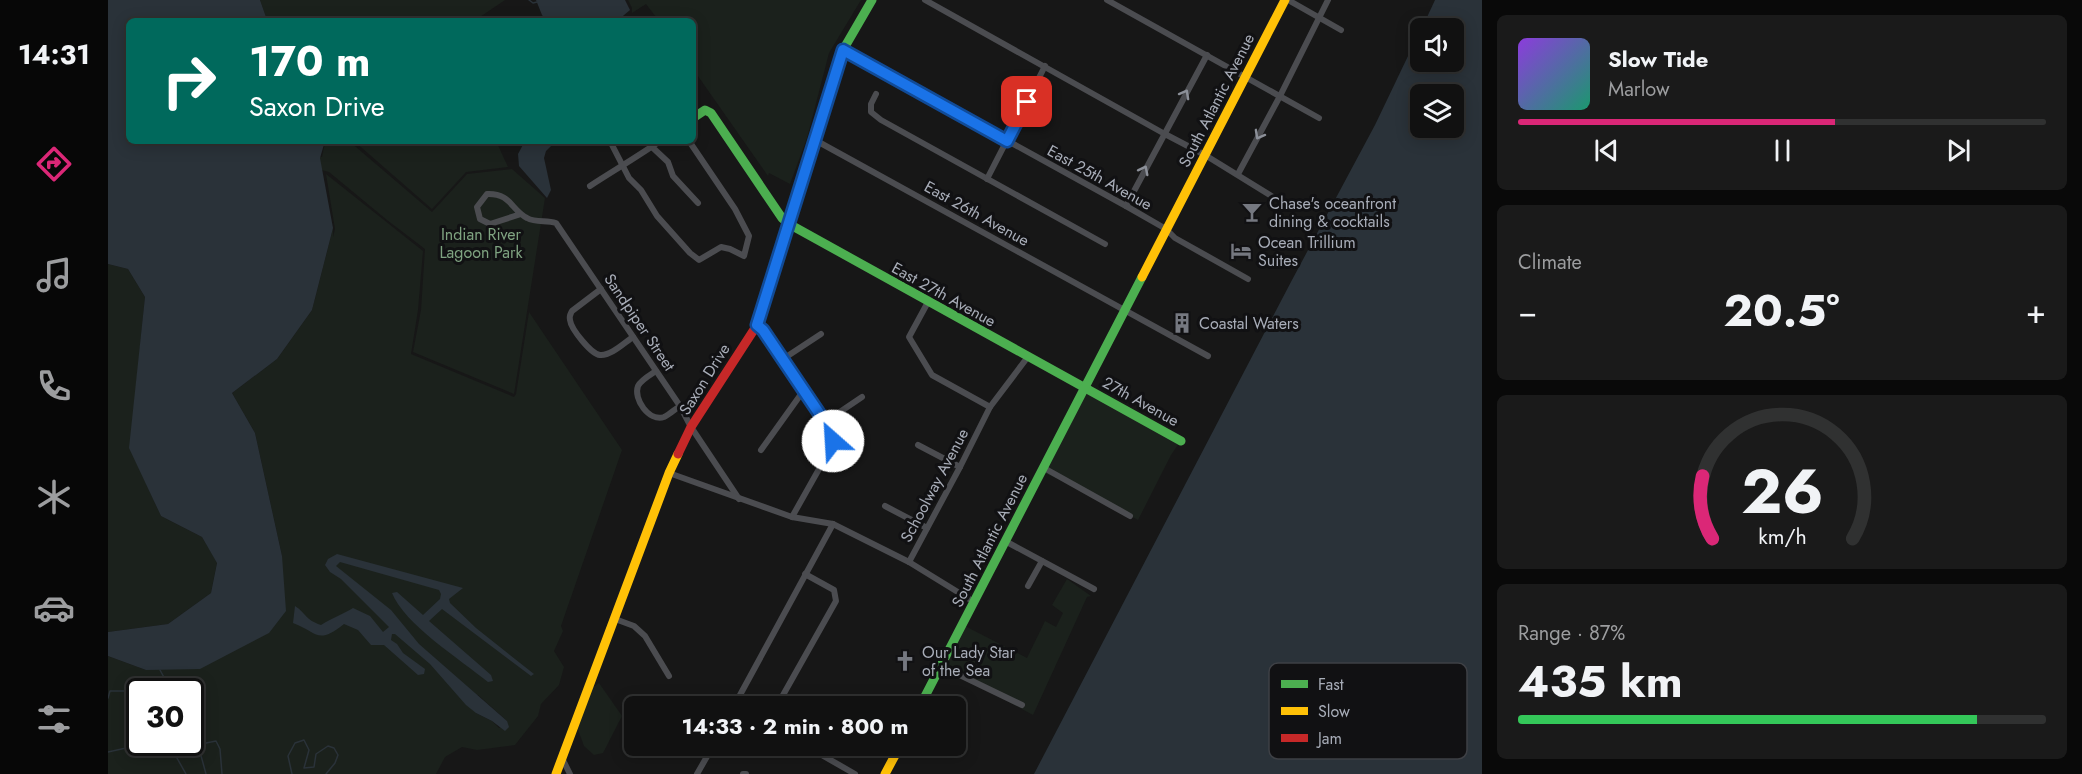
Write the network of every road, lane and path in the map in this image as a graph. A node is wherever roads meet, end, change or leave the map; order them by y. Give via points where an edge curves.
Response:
1 (872, 0) edge
2 (925, 0) edge
3 (1107, 0) edge
4 (1287, 0) edge
5 (1328, 0) edge
6 (1318, 18) junction
7 (1341, 30) dead end
8 (843, 50) junction
9 (1206, 55) junction
10 (1045, 66) junction
11 (1246, 76) junction
12 (876, 94) dead end
13 (1280, 96) junction
14 (696, 116) edge
15 (1319, 118) dead end
16 (1163, 133) junction
17 (815, 140) junction
18 (1007, 141) junction
19 (611, 144) edge
20 (656, 144) edge
21 (691, 144) edge
22 (652, 147) junction
23 (1205, 155) junction
24 (621, 165) junction
25 (1238, 174) junction
26 (987, 180) junction
27 (590, 186) dead end
28 (1273, 197) dead end
29 (698, 203) dead end
30 (1126, 206) junction
31 (521, 214) junction
32 (789, 224) junction
33 (1166, 229) junction
34 (1106, 244) dead end
35 (1248, 279) dead end
36 (601, 290) junction
37 (928, 302) junction
38 (1125, 311) junction
39 (757, 325) junction
40 (821, 334) dead end
41 (633, 337) junction
42 (1209, 356) dead end
43 (1027, 358) junction
44 (783, 359) junction
45 (656, 371) junction
46 (1086, 388) junction
47 (804, 390) junction
48 (862, 397) dead end
49 (680, 406) junction
50 (990, 407) junction
51 (825, 422) junction
52 (692, 427) junction
53 (1181, 441) dead end
54 (918, 445) dead end
55 (761, 450) dead end
56 (960, 467) junction
57 (1044, 468) junction
58 (669, 473) junction
59 (739, 499) junction
60 (885, 506) dead end
61 (1130, 516) dead end
62 (792, 517) junction
63 (833, 524) junction
64 (927, 528) junction
65 (1005, 541) junction
66 (1042, 561) junction
67 (909, 562) junction
68 (805, 574) junction
69 (1028, 586) dead end
70 (1094, 590) dead end
71 (974, 602) junction
72 (615, 618) junction
73 (941, 666) junction
74 (669, 676) dead end
75 (739, 696) edge
76 (783, 696) edge
77 (925, 696) edge
78 (1022, 705) dead end
79 (707, 756) edge
80 (823, 756) edge
81 (895, 756) edge
82 (562, 758) junction
83 (842, 767) junction
84 (556, 774) edge
85 (570, 774) edge
86 (697, 774) edge
87 (837, 774) edge
88 (855, 774) edge
89 (885, 774) edge

1 - 8 street, Saxon Drive
2 - 10 street
3 - 9 street
4 - 6 street
4 - 11 street, South Atlantic Avenue
5 - 6 street
6 - 7 street
6 - 13 street
8 - 17 street, Saxon Drive
8 - 18 street, East 25th Avenue
9 - 11 street
16 -> 9 street
10 - 16 street
10 - 18 street
11 - 13 street
11 - 23 street, South Atlantic Avenue
12 - 26 street via 871,112 881,120
13 - 15 street
13 -> 25 street
14 - 32 street via 705,110 711,112
16 - 23 street
30 -> 16 street
17 - 32 street, Saxon Drive
17 - 38 street, East 26th Avenue
18 - 26 street
18 - 30 street, East 25th Avenue
19 - 24 street
20 - 22 street
21 - 24 street via 749,236 744,256 720,247 699,261 657,216
22 - 24 street
22 - 29 street
23 - 25 street
23 - 33 street, South Atlantic Avenue
24 - 27 street
25 - 28 street
26 - 34 street
30 - 33 street, East 25th Avenue
31 - 31 street, Sandpiper Street via 490,224 480,219 477,207 487,194 496,193
31 - 36 street, Sandpiper Street via 556,223
32 - 37 street, East 27th Avenue
32 - 39 street, Saxon Drive
33 - 35 street, East 25th Avenue
33 - 38 street, South Atlantic Avenue
36 - 41 street, Sandpiper Street
36 - 41 street via 572,311 570,323 598,355 608,354
37 - 43 street, East 27th Avenue
37 - 50 street via 909,337 932,375
38 - 42 street, East 26th Avenue
38 - 46 street, South Atlantic Avenue
39 - 44 street
39 - 52 street, Saxon Drive
40 - 44 street
41 - 45 street, Sandpiper Street
43 - 46 street, East 27th Avenue
43 - 50 street, Schoolway Avenue
44 - 47 street
45 - 49 street, Sandpiper Street
45 - 49 street via 640,383 637,399 657,418
46 - 53 street, 27th Avenue
46 - 57 street, South Atlantic Avenue
47 - 51 street
47 - 55 street
48 - 51 street
49 - 52 street, Sandpiper Street
50 - 56 street, Schoolway Avenue
51 - 62 street via 833,434 832,446
52 - 58 street, Saxon Drive
52 - 59 street, Sandpiper Street
54 - 56 street
56 - 64 street, Schoolway Avenue
57 - 61 street
57 - 65 street, South Atlantic Avenue
58 - 59 street, Schoolway Avenue
58 - 72 street, Saxon Drive
59 - 62 street, Schoolway Avenue
60 - 64 street
62 - 63 street, Schoolway Avenue
63 - 67 street, Schoolway Avenue
63 - 68 street
64 - 67 street, Schoolway Avenue
65 - 66 street
65 - 71 street, South Atlantic Avenue
66 - 69 street
66 - 70 street
67 - 71 street
68 - 75 street
68 - 76 street via 834,590 836,601
71 - 73 street, South Atlantic Avenue
72 - 74 street via 645,636
72 - 82 street, Saxon Drive
73 - 77 street, South Atlantic Avenue
73 - 78 street
79 - 86 street
80 - 83 street
81 - 89 street
82 - 84 street, Saxon Drive
82 - 85 street
83 - 87 street
83 - 88 street

